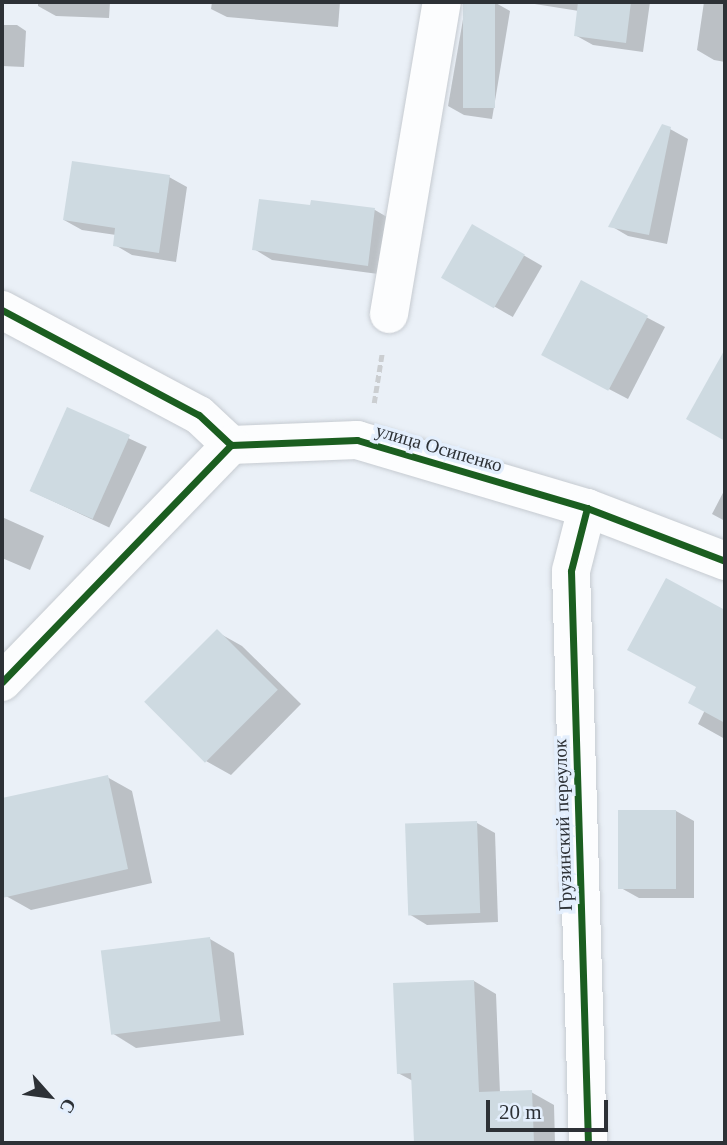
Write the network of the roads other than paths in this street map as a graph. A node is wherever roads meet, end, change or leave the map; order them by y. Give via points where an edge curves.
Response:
1 (442, 2) edge
2 (2, 310) edge
3 (388, 314) road end
4 (231, 445) junction
5 (587, 508) junction
6 (725, 561) edge
7 (2, 682) edge
8 (588, 1143) edge

1 - 3 street
2 - 4 street via 199,415
4 - 5 street, улица Осипенко via 357,440
4 - 7 street
5 - 6 street, улица Осипенко
5 - 8 street, Грузинский переулок via 571,571

